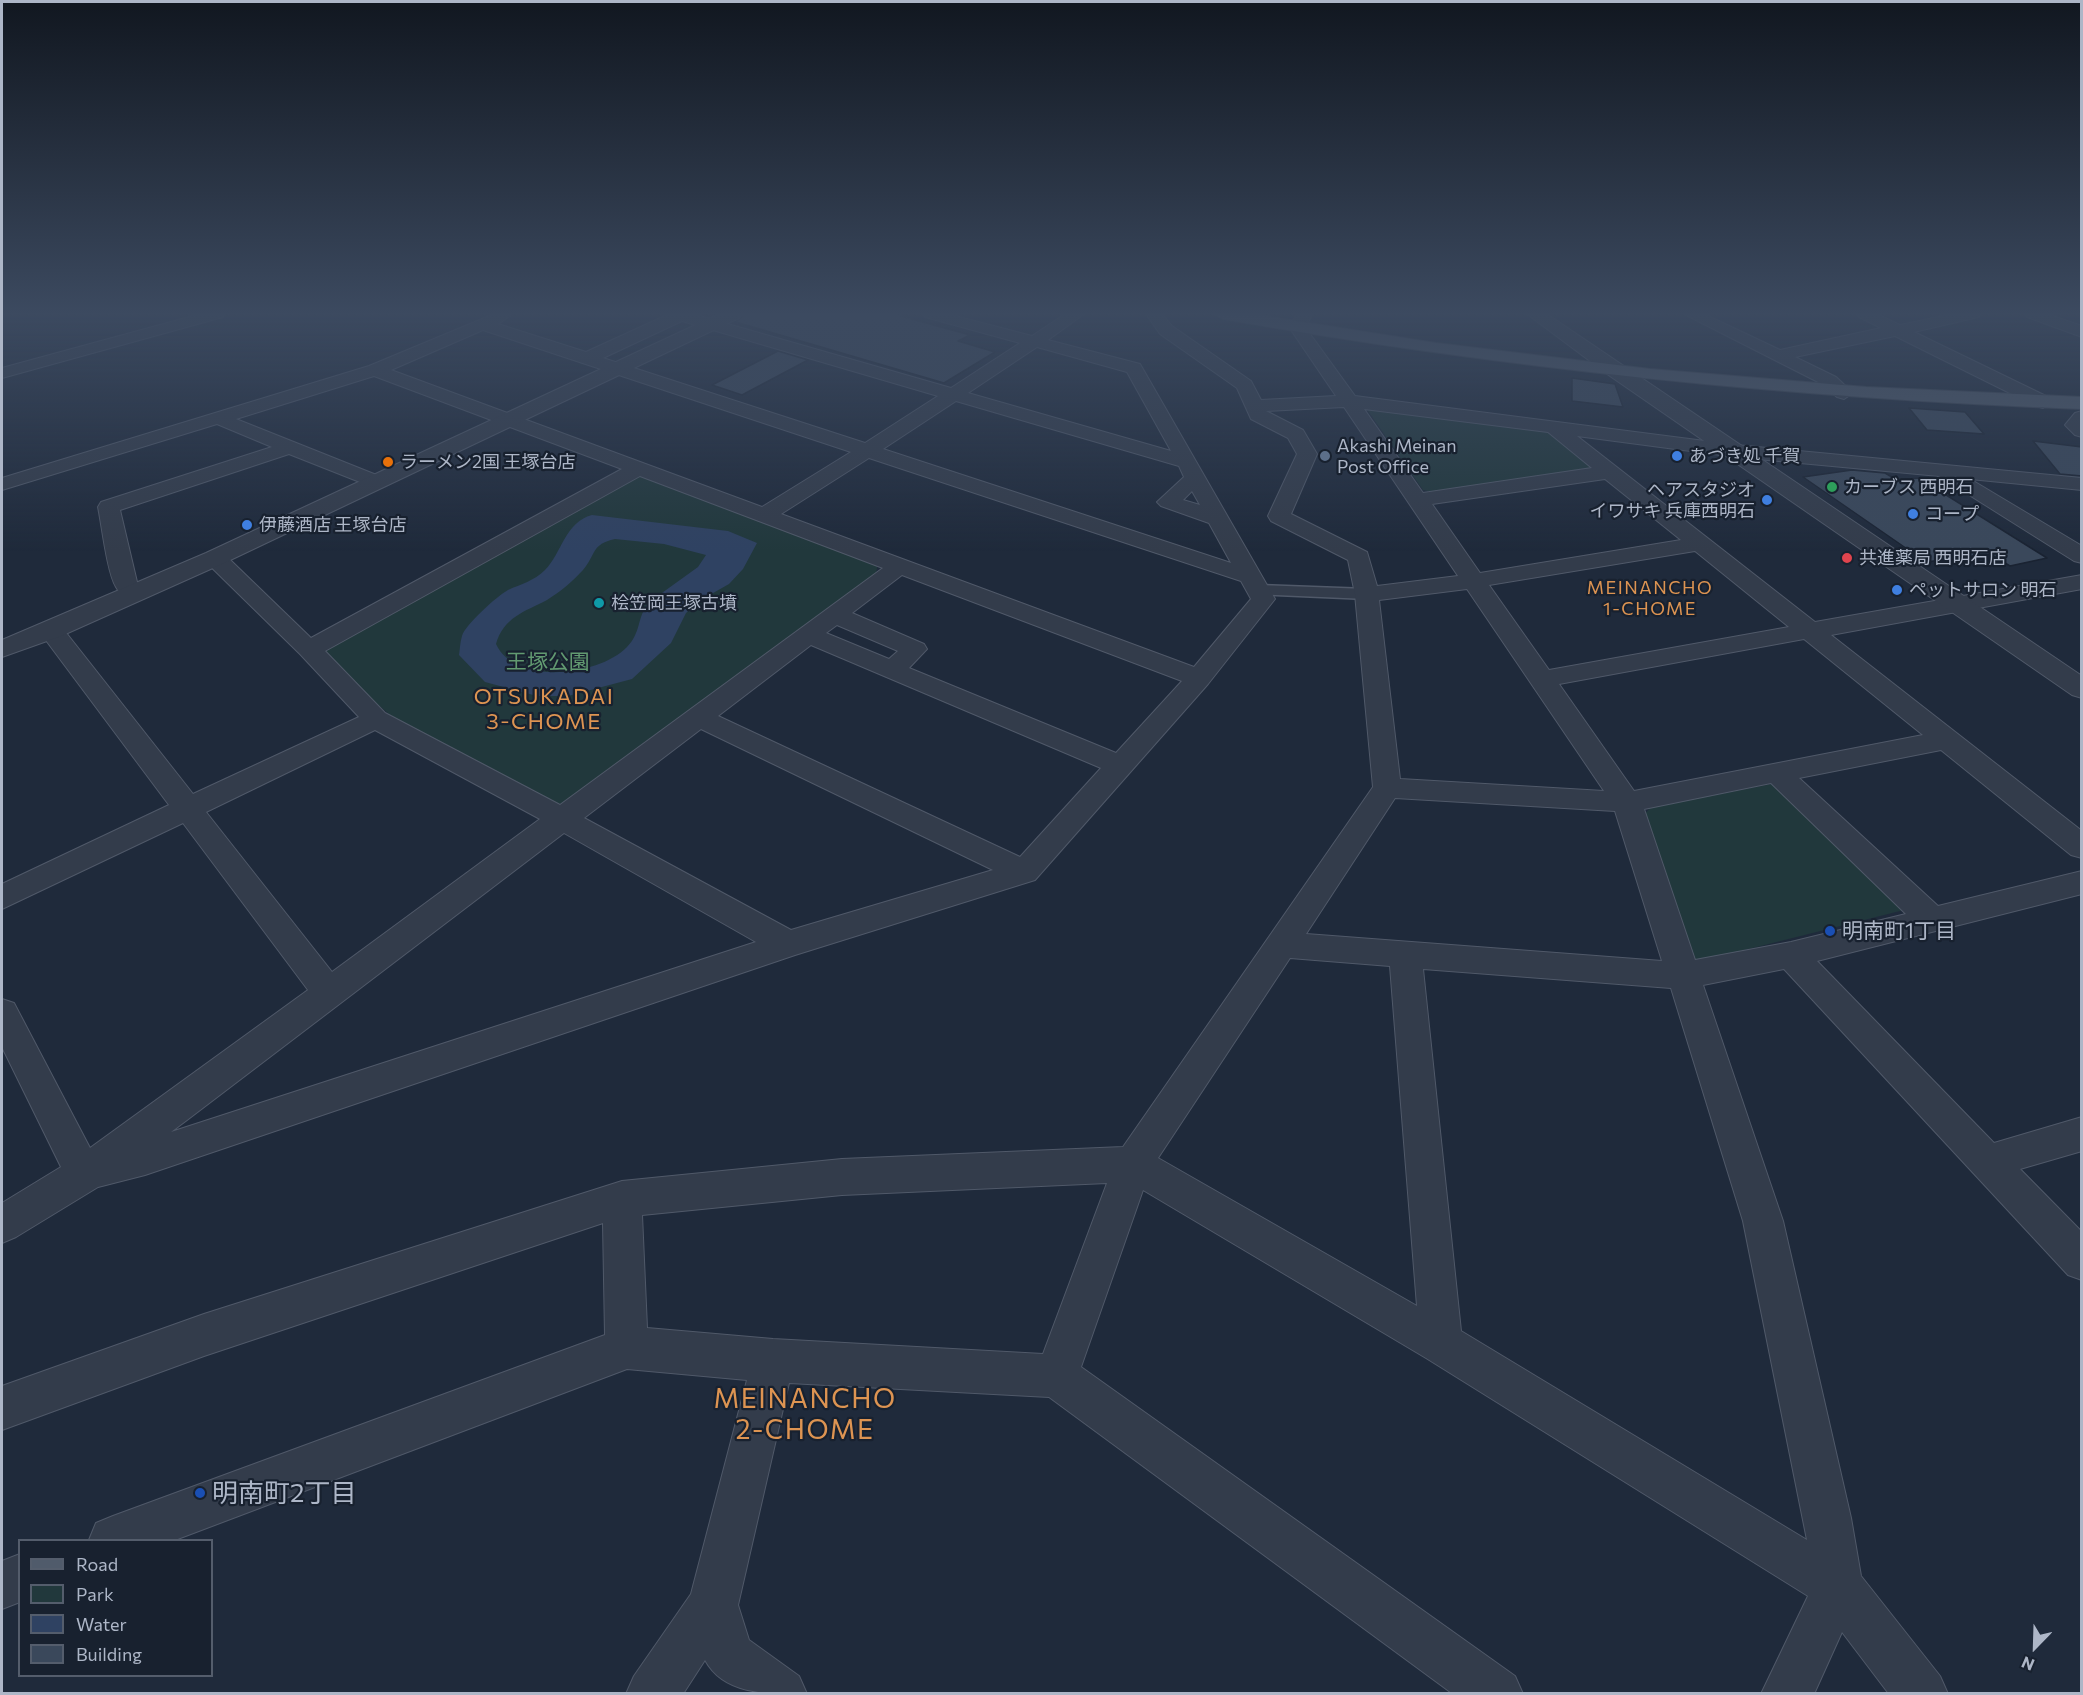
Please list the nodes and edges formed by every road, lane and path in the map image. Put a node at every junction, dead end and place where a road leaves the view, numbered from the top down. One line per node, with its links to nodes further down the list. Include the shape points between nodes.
1 (299, 393): 18 (street)
2 (436, 393): 19 (street)
3 (565, 393): 19 (street)
4 (695, 393): 23 (street)
5 (952, 393): 12 (street)
6 (1148, 393): 26 (street)
7 (1248, 393): 16 (street)
8 (1344, 393): 13 (street)
9 (1649, 393): 24 (street)
10 (1846, 393): 14 (main road)
11 (2025, 393): 14 (street)
12 (955, 394): 23 (street); 26 (street)
13 (1349, 401): 16 (street); 20 (street); 32 (street)
14 (2043, 402): 15 (main road)
15 (2082, 403)
16 (1254, 406): 43 (street, via 1258,416 1296,434 1307,454 1279,516 1359,556)
17 (2082, 417): 21 (street, via 2075,425)
18 (218, 418): 22 (street); 30 (street)
19 (508, 420): 25 (street); 29 (street)
20 (1553, 427): 24 (street); 28 (street)
21 (2082, 431)
22 (290, 447): 29 (street); 42 (street, via 109,507 126,585)
23 (868, 450): 33 (street); 41 (street)
24 (1736, 451): 27 (street); 44 (street)
25 (639, 468): 33 (street); 50 (street)
26 (1191, 470): 34 (street); 34 (street, via 1168,502)
27 (1942, 471): 31 (street); 36 (street)
28 (1610, 472): 32 (street); 35 (street)
29 (377, 482): 37 (street)
30 (2, 484)
31 (2082, 484)
32 (1418, 500): 39 (street)
33 (765, 514): 38 (street)
34 (1217, 518): 41 (street)
35 (1699, 544): 39 (street); 47 (street)
36 (2082, 556)
37 (215, 558): 42 (street); 50 (street)
38 (901, 565): 45 (street); 52 (street)
39 (1472, 581): 43 (street); 53 (street)
40 (2082, 582): 44 (street)
41 (1255, 584): 43 (street); 52 (street, via 1263,599)
42 (136, 593): 46 (street)
43 (1367, 594): 60 (street)
44 (1957, 603): 47 (street); 54 (street)
45 (833, 614): 48 (street); 51 (street, via 915,649)
46 (51, 630): 49 (street); 62 (street)
47 (1809, 632): 53 (street); 57 (street)
48 (806, 634): 51 (street); 55 (street)
49 (2, 649)
50 (309, 649): 56 (street)
51 (892, 670): 58 (street)
52 (1199, 678): 58 (street)
53 (1541, 679): 61 (street)
54 (2082, 689)
55 (696, 716): 63 (street); 65 (street)
56 (376, 719): 62 (street); 63 (street)
57 (1945, 740): 59 (street); 64 (street)
58 (1119, 765): 65 (street)
59 (1776, 773): 61 (street); 68 (street)
60 (1387, 788): 61 (street); 70 (street)
61 (1627, 802): 73 (street)
62 (187, 810): 67 (street); 74 (street)
63 (563, 819): 69 (street); 74 (street)
64 (2082, 847)
65 (1024, 872): 69 (street)
66 (2082, 882): 68 (street)
67 (2, 897)
68 (1931, 918): 72 (street)
69 (788, 945): 79 (street, via 156,1154)
70 (1281, 945): 71 (street); 78 (street)
71 (1405, 955): 73 (street); 83 (street)
72 (1791, 955): 73 (street); 77 (street)
73 (1682, 976): 91 (street, via 1763,1221 1827,1518)
74 (330, 993): 79 (street)
75 (7, 1035): 79 (street, via 78,1162)
76 (2082, 1134): 77 (street)
77 (1987, 1162): 82 (street)
78 (1133, 1164): 80 (street, via 842,1177); 83 (street); 86 (street)
79 (89, 1171): 81 (street)
80 (622, 1199): 84 (street); 87 (street, via 204,1335)
81 (2, 1224)
82 (2082, 1261)
83 (1441, 1343): 91 (street)
84 (627, 1348): 85 (street); 88 (street)
85 (773, 1361): 86 (street); 92 (street)
86 (1056, 1376): 95 (street)
87 (2, 1408)
88 (116, 1539)
89 (18, 1579): 90 (street)
90 (2, 1586)
91 (1838, 1587): 96 (street); 97 (street)
92 (713, 1605): 93 (street); 94 (street, via 729,1656)
93 (652, 1694)
94 (781, 1694)
95 (1497, 1694)
96 (1787, 1694)
97 (1922, 1694)

